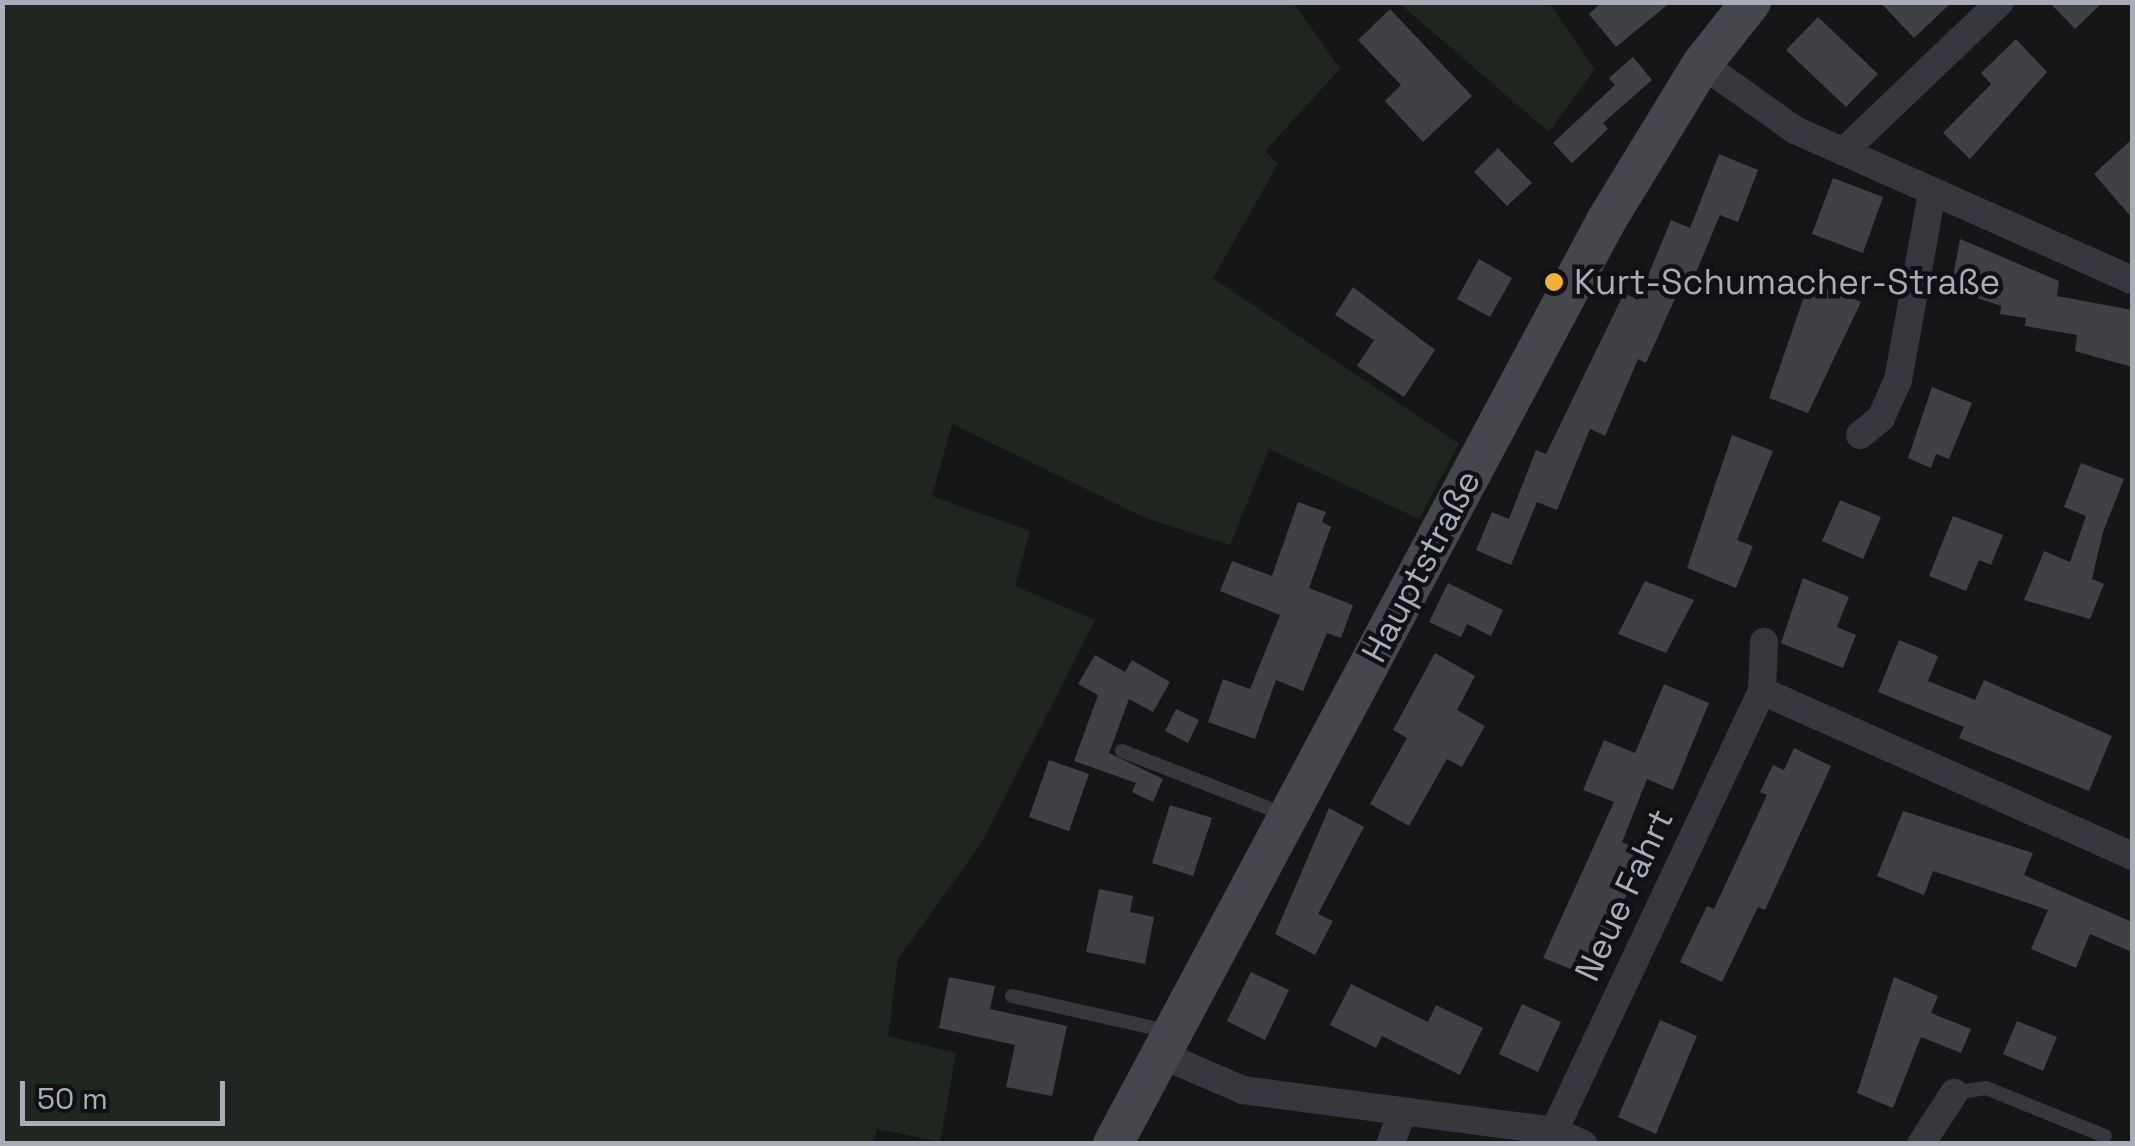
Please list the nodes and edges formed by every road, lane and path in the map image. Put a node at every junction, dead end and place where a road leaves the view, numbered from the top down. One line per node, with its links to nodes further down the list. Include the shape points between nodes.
1 (1750, 2): 3 (street, Hauptstraße)
2 (2000, 2): 4 (street)
3 (1702, 64): 4 (street, via 1795,130); 11 (street, Hauptstraße, via 1606,221)
4 (1844, 151): 5 (street)
5 (1932, 193): 6 (street); 7 (street, via 1898,380 1881,418)
6 (2132, 280)
7 (1860, 436)
8 (1764, 642): 9 (street, Neue Fahrt)
9 (1762, 690): 12 (street); 17 (street, Neue Fahrt)
10 (1122, 750): 11 (lane)
11 (1289, 816): 14 (street, Hauptstraße)
12 (2132, 856)
13 (1012, 996): 14 (lane)
14 (1162, 1042): 16 (street, via 1242,1090); 19 (street, Hauptstraße)
15 (1954, 1093): 18 (lane, via 1986,1088); 22 (street)
16 (1402, 1112): 17 (street); 20 (street)
17 (1554, 1131): 21 (street)
18 (2105, 1136)
19 (1113, 1144)
20 (1390, 1144)
21 (1584, 1144)
22 (1922, 1144)

